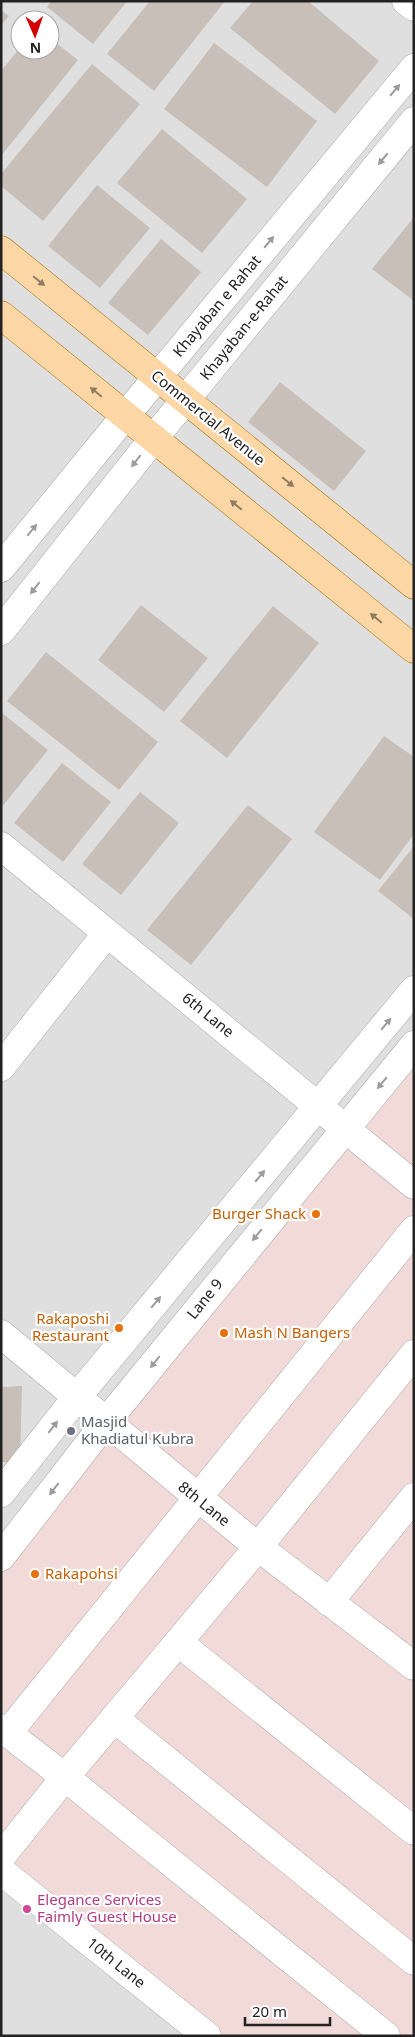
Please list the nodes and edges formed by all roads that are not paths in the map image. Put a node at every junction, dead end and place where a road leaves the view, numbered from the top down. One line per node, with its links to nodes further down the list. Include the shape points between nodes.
1 (406, 1): 2 (street)
2 (414, 7)
3 (414, 68): 7 (street, Khayaban e Rahat, one-way to 3)
4 (414, 121): 8 (street, Khayaban-e-Rahat, one-way to 8)
5 (1, 250): 7 (main road, Commercial Avenue, one-way to 7)
6 (1, 315): 9 (main road, one-way to 6)
7 (157, 377): 8 (main road, Commercial Avenue); 9 (street, Khayaban e Rahat)
8 (186, 399): 10 (street, Khayaban-e-Rahat); 12 (main road, Commercial Avenue, one-way to 12)
9 (125, 416): 10 (main road); 11 (street, Khayaban e Rahat, one-way to 9)
10 (154, 438): 13 (street, Khayaban-e-Rahat, one-way to 13); 14 (main road, one-way to 10)
11 (1, 568)
12 (414, 585)
13 (1, 631)
14 (414, 649)
15 (1, 846): 16 (street, 6th Lane)
16 (107, 933): 19 (street); 20 (street, 6th Lane)
17 (414, 990): 20 (street, one-way to 17)
18 (414, 1045): 21 (street, Lane 9, one-way to 21)
19 (1, 1067)
20 (318, 1106): 21 (street, 6th Lane); 26 (street, one-way to 20)
21 (345, 1127): 22 (street, 6th Lane); 27 (street, Lane 9, one-way to 27)
22 (414, 1185)
23 (414, 1230): 29 (street)
24 (1, 1334): 26 (street, 8th Lane)
25 (414, 1354): 31 (street)
26 (76, 1398): 27 (street, 8th Lane); 28 (street, one-way to 26)
27 (105, 1422): 29 (street, 8th Lane); 32 (street, Lane 9, one-way to 32)
28 (1, 1493)
29 (196, 1497): 31 (street, 8th Lane); 37 (street)
30 (414, 1497): 33 (street)
31 (258, 1547): 33 (street, 8th Lane); 34 (street)
32 (1, 1557)
33 (329, 1602): 35 (street, 8th Lane)
34 (178, 1642): 36 (street); 39 (street)
35 (410, 1655)
36 (114, 1718): 38 (street); 42 (street)
37 (4, 1731): 38 (street)
38 (65, 1777): 40 (street); 44 (street)
39 (414, 1831)
40 (1, 1857)
41 (1, 1871): 43 (street, 10th Lane)
42 (414, 1962)
43 (207, 2036)
44 (386, 2036)

